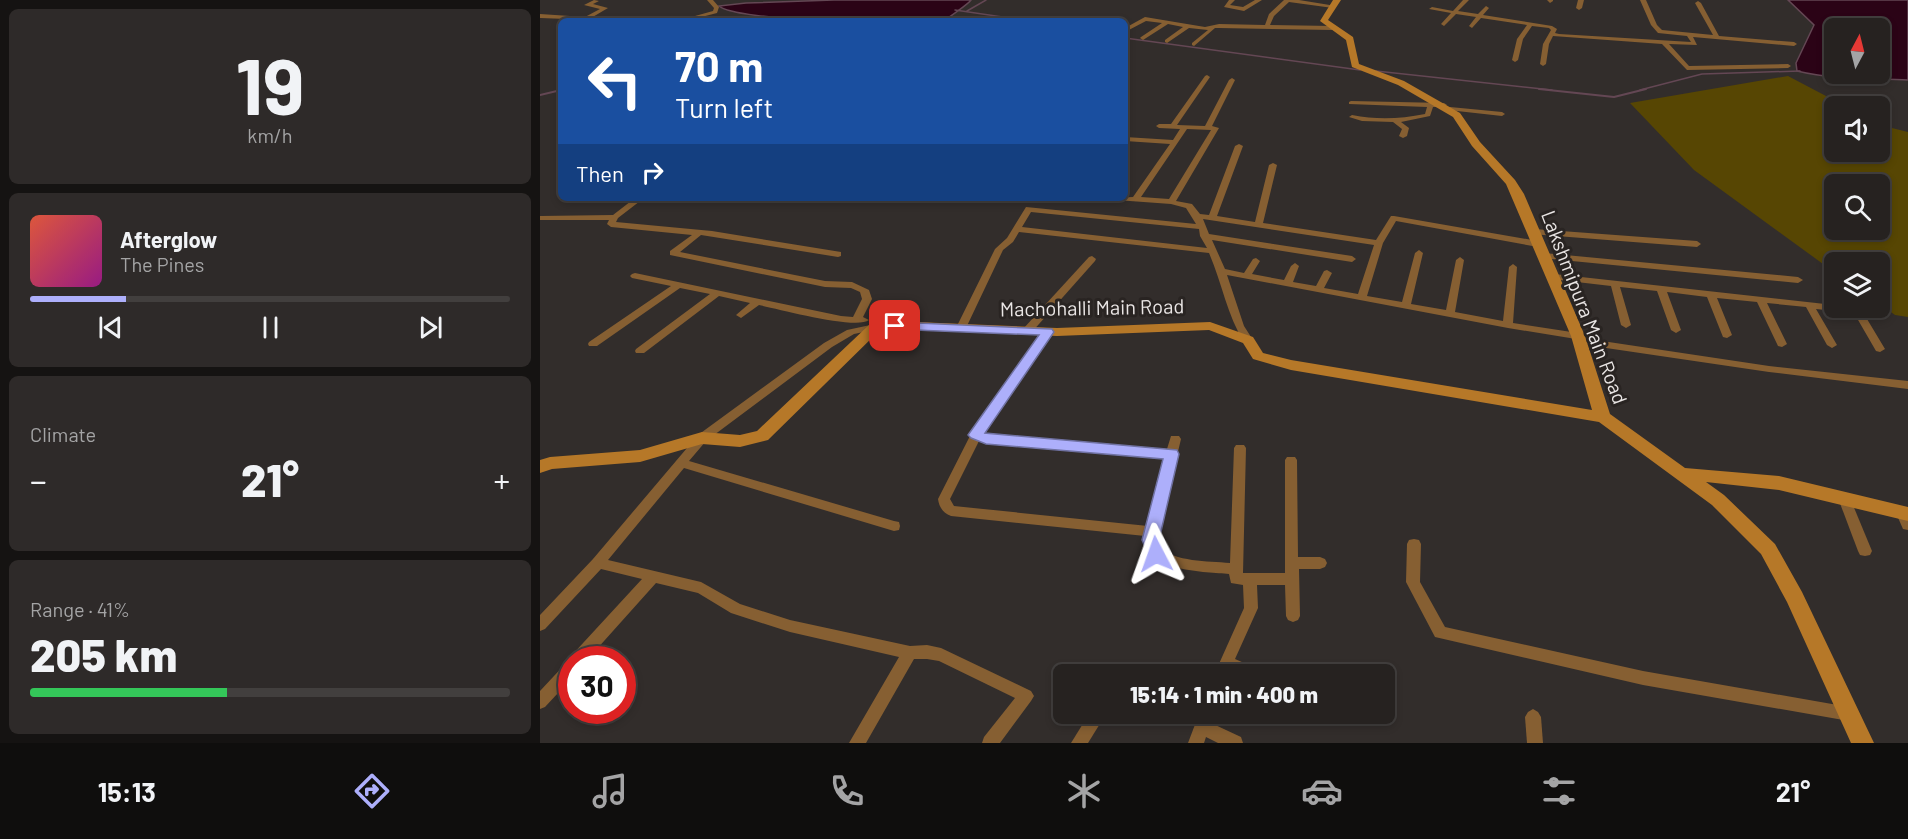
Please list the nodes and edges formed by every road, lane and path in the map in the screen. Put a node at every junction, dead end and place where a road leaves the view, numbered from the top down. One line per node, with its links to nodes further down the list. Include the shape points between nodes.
1 (710, 0): 20 (street, via 717,8 715,12)
2 (1232, 0): 3 (street, via 1226,6 1244,9)
3 (1259, 0)
4 (1288, 0): 9 (street); 29 (street, via 1274,12)
5 (1466, 0): 15 (street)
6 (1581, 0): 12 (street)
7 (1643, 0): 32 (street)
8 (596, 1): 19 (street, via 587,5 605,8)
9 (1335, 3): 30 (main road, via 1324,21)
10 (1698, 3): 35 (street)
11 (1486, 8): 17 (street)
12 (1579, 8)
13 (1432, 9): 15 (street)
14 (1511, 11): 21 (street)
15 (1455, 12): 17 (street); 23 (street)
16 (540, 16): 18 (street)
17 (1480, 16): 21 (street); 26 (street)
18 (571, 18)
19 (588, 18)
20 (692, 18)
21 (1504, 20): 24 (street); 27 (street)
22 (1166, 23): 25 (street); 28 (street, via 1145,19); 36 (street)
23 (1444, 24)
24 (1530, 24): 33 (street, via 1553,28); 41 (street, via 1520,39)
25 (1188, 26): 31 (street); 37 (street)
26 (1472, 26)
27 (1498, 27)
28 (1128, 28)
29 (1267, 28): 30 (street); 31 (street)
30 (1333, 28): 47 (main road, Lakshmipura Main Road, via 1350,39 1353,57 1362,70 1401,83)
31 (1213, 29): 39 (street)
32 (1657, 31): 34 (street); 38 (street)
33 (1552, 34): 38 (street); 42 (street)
34 (1689, 35): 35 (street); 38 (street, via 1695,44)
35 (1716, 36): 40 (street)
36 (1143, 38)
37 (1167, 41)
38 (1665, 43): 43 (street, via 1687,68)
39 (1194, 44)
40 (1794, 44)
41 (1515, 60)
42 (1543, 64)
43 (1788, 66)
44 (1207, 77): 52 (street)
45 (1232, 80): 54 (street)
46 (1351, 103): 47 (street)
47 (1441, 107): 48 (street); 50 (street, via 1428,115); 73 (main road, Lakshmipura Main Road, via 1461,118 1476,144 1511,182)
48 (1502, 114)
49 (1353, 117): 50 (street)
50 (1396, 122): 55 (street, via 1406,128)
51 (1160, 126): 52 (street)
52 (1173, 126): 53 (street)
53 (1185, 127): 54 (street); 57 (street)
54 (1207, 128): 63 (street, via 1216,128)
55 (1402, 136)
56 (1128, 140): 57 (street)
57 (1175, 141): 61 (street)
58 (1239, 146): 67 (street)
59 (1273, 165): 68 (street)
60 (1128, 199): 61 (street)
61 (1136, 200): 63 (street)
62 (636, 201): 64 (street)
63 (1171, 202): 65 (street, via 1190,206)
64 (615, 216): 66 (street); 71 (street, via 611,224)
65 (1197, 216): 67 (street); 70 (street)
66 (540, 218)
67 (1212, 218): 68 (street)
68 (1258, 225): 72 (street)
69 (1016, 229): 70 (street, via 1029,209); 75 (street); 110 (street, via 999,249)
70 (1202, 232): 75 (street); 79 (street)
71 (699, 233): 77 (street); 106 (street, via 673,253 825,284 852,285 864,290 867,299)
72 (1379, 243): 73 (street, via 1394,218); 97 (street)
73 (1538, 244): 74 (street); 88 (main road, Lakshmipura Main Road); 89 (street)
74 (1696, 244)
75 (1211, 251): 84 (street)
76 (1419, 253): 100 (street)
77 (838, 254)
78 (1092, 259): 112 (street)
79 (1353, 259)
80 (1461, 260): 103 (street)
81 (1256, 261): 87 (street)
82 (1295, 266): 90 (street)
83 (1513, 267): 108 (street)
84 (1221, 271): 87 (street); 116 (street, via 1239,326)
85 (1327, 273): 94 (street)
86 (635, 276): 92 (street)
87 (1246, 276): 90 (street)
88 (1554, 277): 91 (street); 115 (main road, Lakshmipura Main Road)
89 (1798, 280)
90 (1287, 284): 94 (street)
91 (1615, 284): 93 (street); 107 (street)
92 (679, 285): 95 (street); 117 (street)
93 (1661, 289): 96 (street); 111 (street)
94 (1318, 290): 97 (street)
95 (718, 293): 99 (street); 121 (street)
96 (1711, 295): 98 (street); 114 (street)
97 (1361, 298): 100 (street)
98 (1761, 300): 101 (street); 118 (street)
99 (757, 302): 104 (street); 106 (street)
100 (1406, 305): 103 (street)
101 (1809, 305): 102 (street); 119 (street)
102 (1824, 307)
103 (1450, 314): 108 (street)
104 (741, 315)
105 (1862, 318): 120 (street)
106 (857, 319): 109 (street)
107 (1626, 324)
108 (1508, 325): 115 (street)
109 (875, 327): 110 (main road, Machohalli Main Road); 125 (street, via 851,332 828,345); 125 (main road, via 762,436 740,441)
110 (961, 328): 112 (main road, Machohalli Main Road)
111 (1676, 330)
112 (1027, 331): 113 (main road, Machohalli Main Road)
113 (1048, 332): 116 (main road, Machohalli Main Road, via 1210,326); 124 (street)
114 (1727, 335)
115 (1579, 338): 122 (street, via 1769,369); 123 (main road, Lakshmipura Main Road)
116 (1248, 340): 123 (main road, Machohalli Main Road, via 1258,356 1291,365)
117 (593, 344)
118 (1782, 344)
119 (1832, 345)
120 (1881, 349)
121 (640, 351)
122 (1908, 385)
123 (1603, 417): 132 (main road, Lakshmipura Main Road)
124 (976, 435): 128 (street, via 986,439); 136 (street, via 944,499 951,511)
125 (702, 438): 130 (street); 131 (main road, via 640,456)
126 (1175, 439): 128 (street)
127 (1240, 448): 142 (street)
128 (1172, 454): 136 (street)
129 (1291, 460): 140 (street)
130 (681, 462): 135 (street); 139 (street)
131 (540, 467)
132 (1685, 474): 133 (main road, via 1779,483); 153 (main road, Lakshmipura Main Road, via 1768,549)
133 (1844, 498): 134 (main road); 138 (street)
134 (1906, 517)
135 (894, 526)
136 (1153, 532): 142 (street, via 1152,548 1164,558)
137 (1414, 544): 153 (street, via 1413,582 1440,632 1643,678)
138 (1865, 551)
139 (598, 563): 143 (street); 147 (street)
140 (1292, 563): 141 (street); 145 (street)
141 (1320, 563)
142 (1236, 569): 144 (street, via 1236,579)
143 (653, 577): 148 (street); 149 (street, via 701,588 736,609 790,626)
144 (1250, 579): 145 (street); 150 (street, via 1251,608)
145 (1293, 579): 146 (street)
146 (1293, 616)
147 (540, 625)
148 (590, 646)
149 (910, 653): 158 (street); 159 (street, via 941,655 1026,696)
150 (1226, 664)
151 (558, 682): 152 (street)
152 (540, 702)
153 (1849, 714): 164 (main road, Lakshmipura Main Road)
154 (1533, 717): 163 (street)
155 (1091, 724): 160 (street)
156 (1203, 724): 161 (street)
157 (1208, 724): 162 (street)
158 (857, 743)
159 (990, 743)
160 (1079, 743)
161 (1196, 743)
162 (1234, 743)
163 (1535, 743)
164 (1863, 743)

